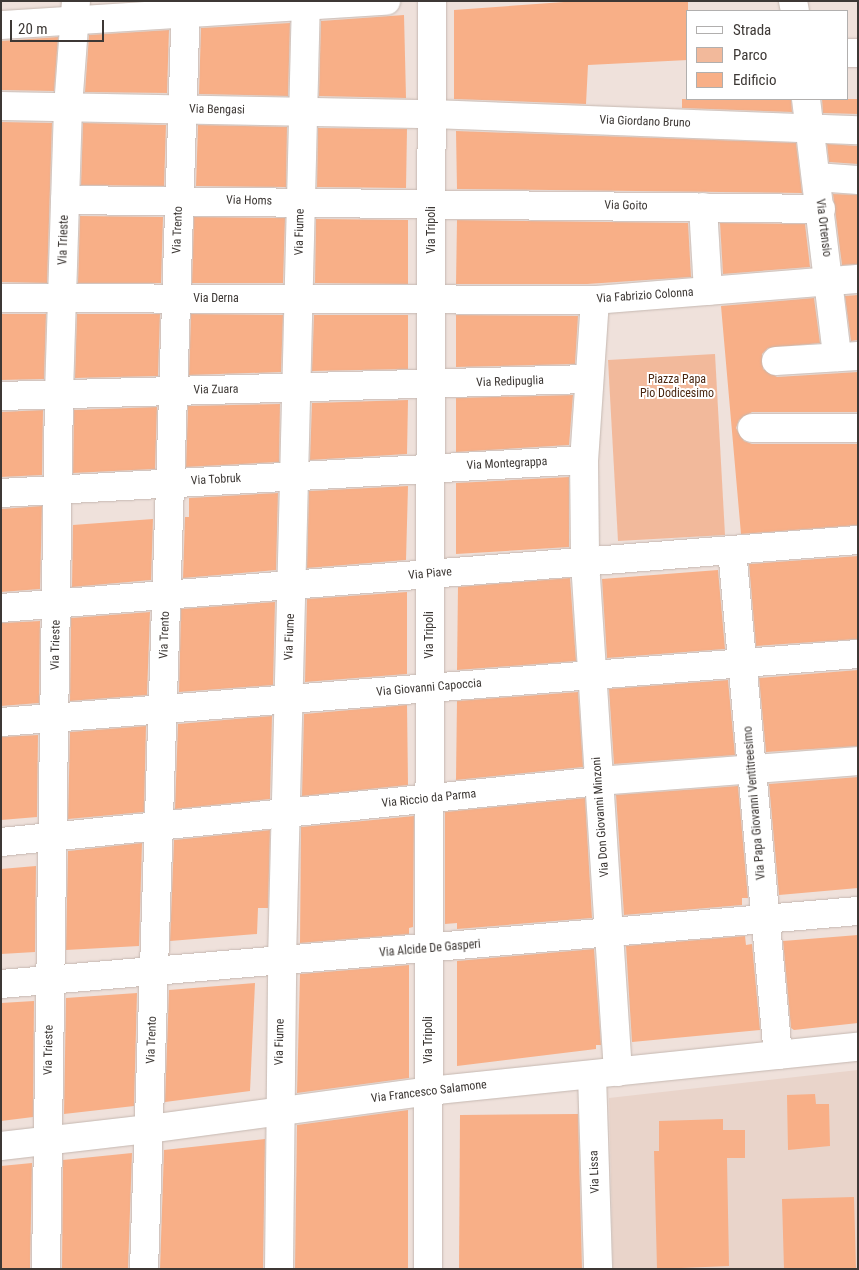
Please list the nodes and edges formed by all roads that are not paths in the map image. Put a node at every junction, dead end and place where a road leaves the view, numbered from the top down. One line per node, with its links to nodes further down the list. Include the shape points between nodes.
1 (386, 1): 3 (street)
2 (432, 1): 12 (street, Via Tripoli)
3 (306, 4): 4 (street); 11 (street, Via Fiume)
4 (185, 8): 5 (street); 10 (street, Via Trento)
5 (75, 11): 6 (street); 9 (street, Via Trieste)
6 (1, 25)
7 (806, 100): 13 (street, Via Ortensio)
8 (1, 106): 9 (street, Via Bengasi)
9 (68, 107): 10 (street, Via Bengasi); 17 (street, Via Trieste)
10 (182, 109): 11 (street, Via Bengasi); 18 (street, Via Trento)
11 (304, 112): 12 (street, Via Bengasi); 19 (street, Via Fiume)
12 (432, 114): 13 (street, Via Giordano Bruno); 20 (street, Via Tripoli)
13 (810, 128): 14 (street, Via Giordano Bruno); 15 (street, Via Ortensio)
14 (858, 130)
15 (816, 177): 16 (street); 22 (street, Via Ortensio)
16 (858, 180)
17 (65, 200): 18 (street, Via Homs); 29 (street, Via Trieste)
18 (179, 201): 19 (street, Via Homs); 28 (street, Via Trento)
19 (301, 202): 20 (street, Via Homs); 27 (street, Via Fiume)
20 (432, 204): 21 (street, Via Goito); 30 (street, Via Tripoli)
21 (703, 207): 22 (street, Via Goito); 25 (street)
22 (821, 208): 24 (street, Via Ortensio)
23 (858, 279): 24 (street, Via Fabrizio Colonna)
24 (830, 281): 25 (street, Via Fabrizio Colonna); 32 (street, Via Ortensio)
25 (708, 291): 31 (street, Via Fabrizio Colonna)
26 (1, 298): 29 (street, Via Derna)
27 (299, 298): 28 (street, Via Derna); 30 (street, Via Derna); 36 (street, Via Fiume)
28 (176, 299): 29 (street, Via Derna); 37 (street, Via Trento)
29 (62, 300): 38 (street, Via Trieste)
30 (432, 300): 31 (street, Via Fabrizio Colonna); 35 (street, Via Tripoli)
31 (595, 300): 34 (street)
32 (847, 357): 33 (street)
33 (776, 361)
34 (589, 379): 35 (street, Via Redipuglia); 42 (street)
35 (431, 385): 36 (street, Via Zuara); 43 (street, Via Tripoli)
36 (296, 388): 37 (street, Via Zuara); 44 (street, Via Fiume)
37 (173, 391): 38 (street, Via Zuara); 45 (street, Via Trento)
38 (59, 393): 39 (street, Via Zuara); 46 (street, Via Trieste)
39 (1, 396)
40 (752, 428): 41 (street)
41 (858, 428)
42 (584, 460): 43 (street, Via Montegrappa); 50 (street)
43 (431, 468): 44 (street, Via Tobruk); 51 (street, Via Tripoli)
44 (294, 476): 45 (street, Via Tobruk); 52 (street, Via Fiume)
45 (170, 482): 46 (street, Via Tobruk); 53 (street, Via Trento)
46 (58, 489): 47 (street, Via Tobruk); 54 (street, Via Trieste)
47 (1, 493)
48 (858, 540): 49 (street, Via Piave)
49 (732, 550): 50 (street, Via Piave); 57 (street, Via Papa Giovanni Ventitreesimo)
50 (585, 562): 51 (street, Via Piave); 58 (street, Via Don Giovanni Minzoni)
51 (430, 574): 52 (street, Via Piave); 59 (street, Via Tripoli)
52 (292, 585): 53 (street, Via Piave); 60 (street, Via Fiume)
53 (166, 595): 54 (street, Via Piave); 61 (street, Via Trento)
54 (57, 604): 55 (street, Via Piave); 62 (street, Via Trieste)
55 (1, 608)
56 (858, 654): 57 (street, Via Giovanni Capoccia)
57 (742, 664): 58 (street, Via Giovanni Capoccia); 65 (street, Via Papa Giovanni Ventitreesimo)
58 (592, 675): 59 (street, Via Giovanni Capoccia); 66 (street, Via Don Giovanni Minzoni)
59 (430, 688): 60 (street, Via Giovanni Capoccia); 67 (street, Via Tripoli)
60 (288, 699): 61 (street, Via Giovanni Capoccia); 68 (street, Via Fiume)
61 (162, 708): 62 (street, Via Giovanni Capoccia); 69 (street, Via Trento)
62 (55, 717): 63 (street, Via Giovanni Capoccia); 70 (street, Via Trieste)
63 (1, 722)
64 (858, 760): 65 (street, Via Riccio da Parma)
65 (752, 770): 66 (street, Via Riccio da Parma); 73 (street, Via Papa Giovanni Ventitreesimo)
66 (599, 782): 67 (street, Via Riccio da Parma); 74 (street, Via Don Giovanni Minzoni)
67 (430, 798): 68 (street, Via Riccio da Parma); 75 (street, Via Tripoli)
68 (286, 816): 69 (street, Via Riccio da Parma); 76 (street, Via Fiume)
69 (158, 826): 70 (street, Via Riccio da Parma); 77 (street, Via Trento)
70 (53, 837): 71 (street, Via Riccio da Parma); 78 (street, Via Trieste)
71 (1, 842)
72 (858, 911): 73 (street, Via Alcide De Gasperi)
73 (766, 919): 74 (street, Via Alcide De Gasperi); 81 (street, Via Papa Giovanni Ventitreesimo)
74 (609, 933): 75 (street, Via Alcide De Gasperi); 82 (street, Via Don Giovanni Minzoni)
75 (429, 949): 76 (street, Via Alcide De Gasperi); 83 (street, Via Tripoli)
76 (282, 960): 77 (street, Via Alcide De Gasperi); 84 (street, Via Fiume)
77 (154, 970): 78 (street, Via Alcide De Gasperi); 85 (street, Via Trento)
78 (50, 980): 79 (street, Via Alcide De Gasperi); 86 (street, Via Trieste)
79 (1, 984)
80 (858, 1047): 81 (street, Via Francesco Salamone)
81 (778, 1055): 82 (street, Via Francesco Salamone)
82 (605, 1074): 83 (street, Via Francesco Salamone); 92 (street, Via Lissa)
83 (428, 1091): 84 (street, Via Francesco Salamone); 91 (street, Via Tripoli)
84 (279, 1112): 85 (street, Via Francesco Salamone); 90 (street, Via Fiume)
85 (149, 1129): 86 (street, Via Francesco Salamone); 89 (street, Via Trento)
86 (48, 1140): 87 (street, Via Francesco Salamone); 88 (street, Via Trieste)
87 (1, 1146)
88 (46, 1269)
89 (144, 1269)
90 (279, 1269)
91 (428, 1269)
92 (598, 1269)

